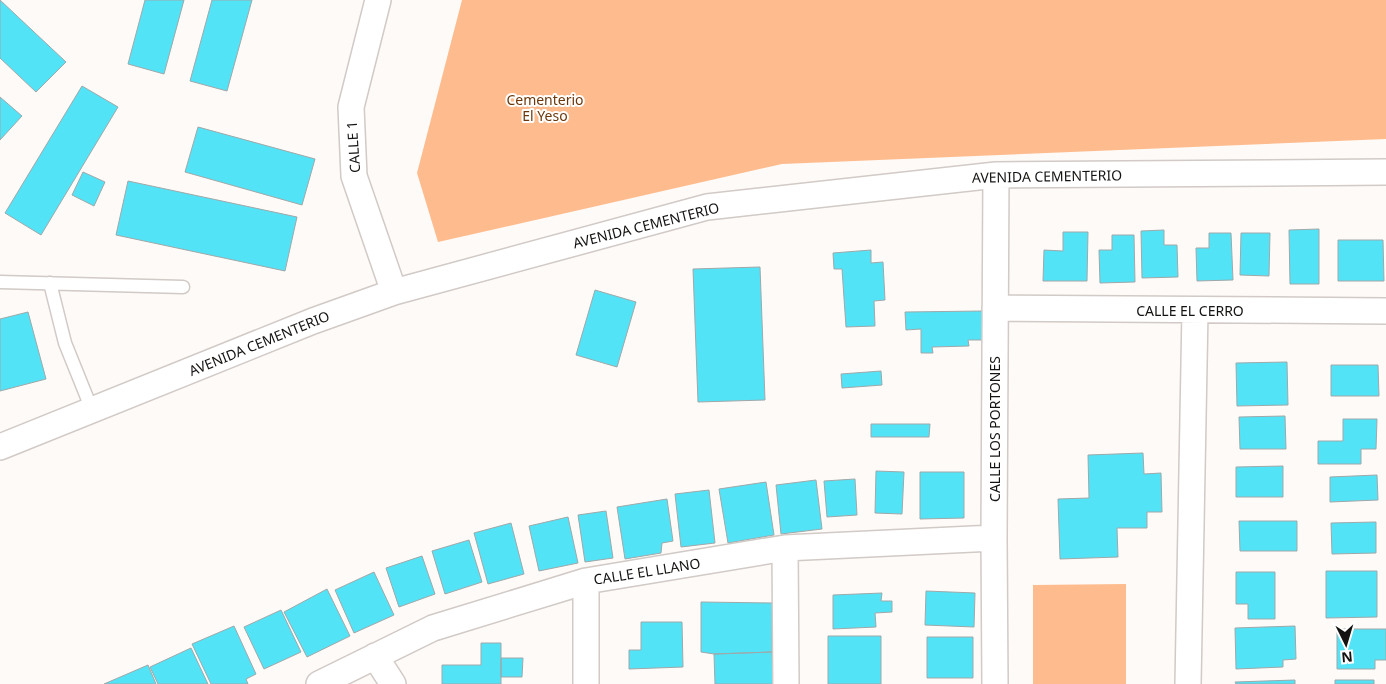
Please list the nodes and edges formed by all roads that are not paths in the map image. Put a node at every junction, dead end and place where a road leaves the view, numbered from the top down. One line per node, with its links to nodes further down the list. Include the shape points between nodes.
1 (378, 0): 7 (street, CALLE 1, via 351,107 354,176)
2 (1386, 172): 3 (street, AVENIDA CEMENTERIO)
3 (996, 174): 7 (street, AVENIDA CEMENTERIO, via 707,207); 8 (street, CALLE LOS PORTONES)
4 (0, 282): 5 (lane)
5 (50, 283): 6 (lane); 11 (lane, via 65,343)
6 (183, 287)
7 (394, 292): 11 (street, AVENIDA CEMENTERIO)
8 (995, 308): 9 (street, CALLE EL CERRO); 13 (street, CALLE LOS PORTONES)
9 (1195, 311): 10 (street, CALLE EL CERRO); 22 (street)
10 (1386, 311)
11 (92, 410): 12 (street, AVENIDA CEMENTERIO)
12 (0, 448)
13 (994, 538): 14 (street, CALLE EL LLANO); 21 (street, CALLE LOS PORTONES)
14 (785, 548): 15 (street, CALLE EL LLANO); 20 (street)
15 (586, 581): 16 (street, CALLE EL LLANO, via 433,628); 19 (street)
16 (375, 656): 17 (street, CALLE EL LLANO); 18 (street)
17 (319, 684)
18 (393, 684)
19 (586, 684)
20 (786, 684)
21 (995, 684)
22 (1188, 684)

